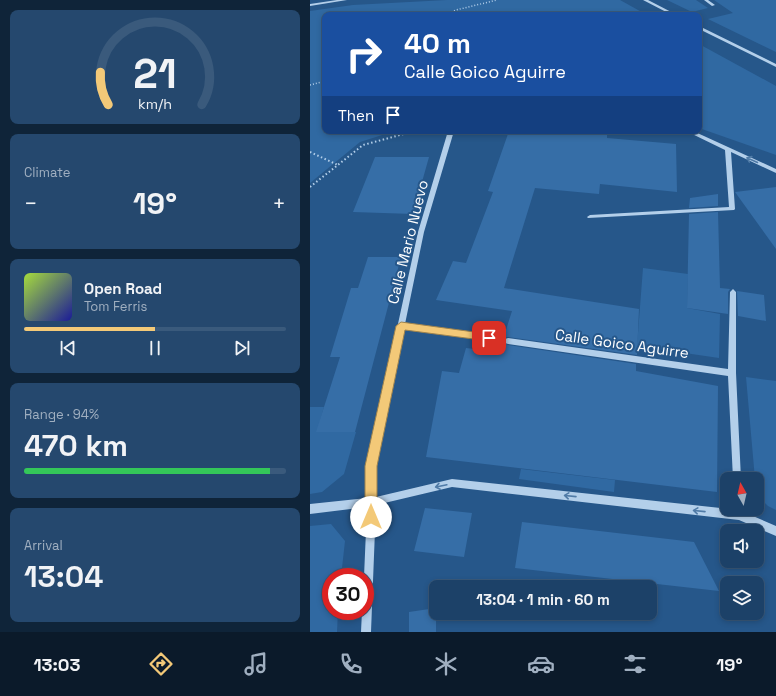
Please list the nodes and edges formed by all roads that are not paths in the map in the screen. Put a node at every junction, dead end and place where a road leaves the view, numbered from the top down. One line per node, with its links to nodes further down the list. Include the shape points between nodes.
1 (344, 0): 4 (street)
2 (645, 0): 6 (street)
3 (706, 0): 5 (street)
4 (310, 5)
5 (713, 5)
6 (669, 12)
7 (702, 29): 8 (street)
8 (776, 66)
9 (450, 134): 15 (street, Calle Mario Nuevo, via 421,232)
10 (696, 134): 11 (street)
11 (728, 149): 12 (street, one-way to 11); 13 (street, via 732,209)
12 (776, 171)
13 (590, 217)
14 (733, 292): 18 (street)
15 (401, 326): 16 (street); 20 (street, Calle Mario Nuevo, via 371,466)
16 (489, 338)
17 (508, 341): 18 (street, Calle Goico Aguirre)
18 (732, 374): 19 (street)
19 (737, 472)
20 (372, 502): 21 (street); 22 (street, one-way to 20, via 452,483); 25 (street, Calle Mario Nuevo)
21 (310, 509)
22 (720, 510)
23 (747, 516): 24 (street)
24 (776, 531)
25 (366, 632)

